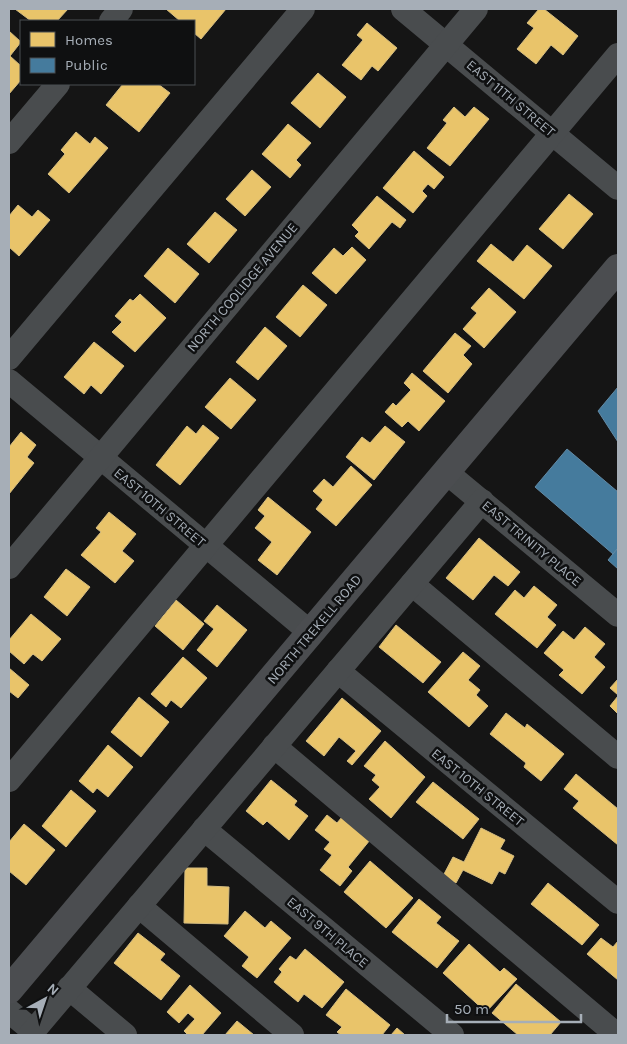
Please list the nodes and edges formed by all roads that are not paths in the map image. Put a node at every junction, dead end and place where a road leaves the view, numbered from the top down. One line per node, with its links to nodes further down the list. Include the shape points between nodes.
1 (121, 9): 5 (street)
2 (303, 9): 13 (street)
3 (403, 9): 6 (street, EAST 11TH STREET)
4 (476, 9): 6 (street, NORTH COOLIDGE AVENUE)
5 (112, 20)
6 (446, 44): 9 (street, EAST 11TH STREET); 15 (street, NORTH COOLIDGE AVENUE)
7 (618, 55): 9 (street)
8 (57, 85): 10 (street)
9 (553, 133): 11 (street, EAST 11TH STREET); 18 (street)
10 (9, 142)
11 (618, 188)
12 (618, 268): 16 (main road, NORTH TREKELL ROAD)
13 (9, 358)
14 (9, 380): 15 (street, EAST 10TH STREET)
15 (100, 457): 18 (street, EAST 10TH STREET); 19 (street, NORTH COOLIDGE AVENUE)
16 (446, 472): 17 (street, EAST TRINITY PLACE); 22 (main road, NORTH TREKELL ROAD)
17 (482, 501): 20 (street); 21 (street, EAST TRINITY PLACE)
18 (206, 546): 22 (street, EAST 10TH STREET); 26 (street)
19 (9, 567)
20 (412, 584): 23 (street); 25 (street)
21 (618, 615)
22 (310, 633): 31 (main road, NORTH TREKELL ROAD)
23 (338, 671): 24 (street); 28 (street, EAST 10TH STREET)
24 (274, 746): 27 (street); 37 (street)
25 (618, 757)
26 (9, 780)
27 (204, 829): 29 (street); 36 (street, EAST 9TH PLACE)
28 (618, 902)
29 (139, 906): 30 (street); 35 (street)
30 (69, 988): 33 (street); 34 (street)
31 (9, 990)
32 (9, 1012): 33 (street)
33 (31, 1033)
34 (125, 1035)
35 (292, 1035)
36 (452, 1035)
37 (617, 1035)

